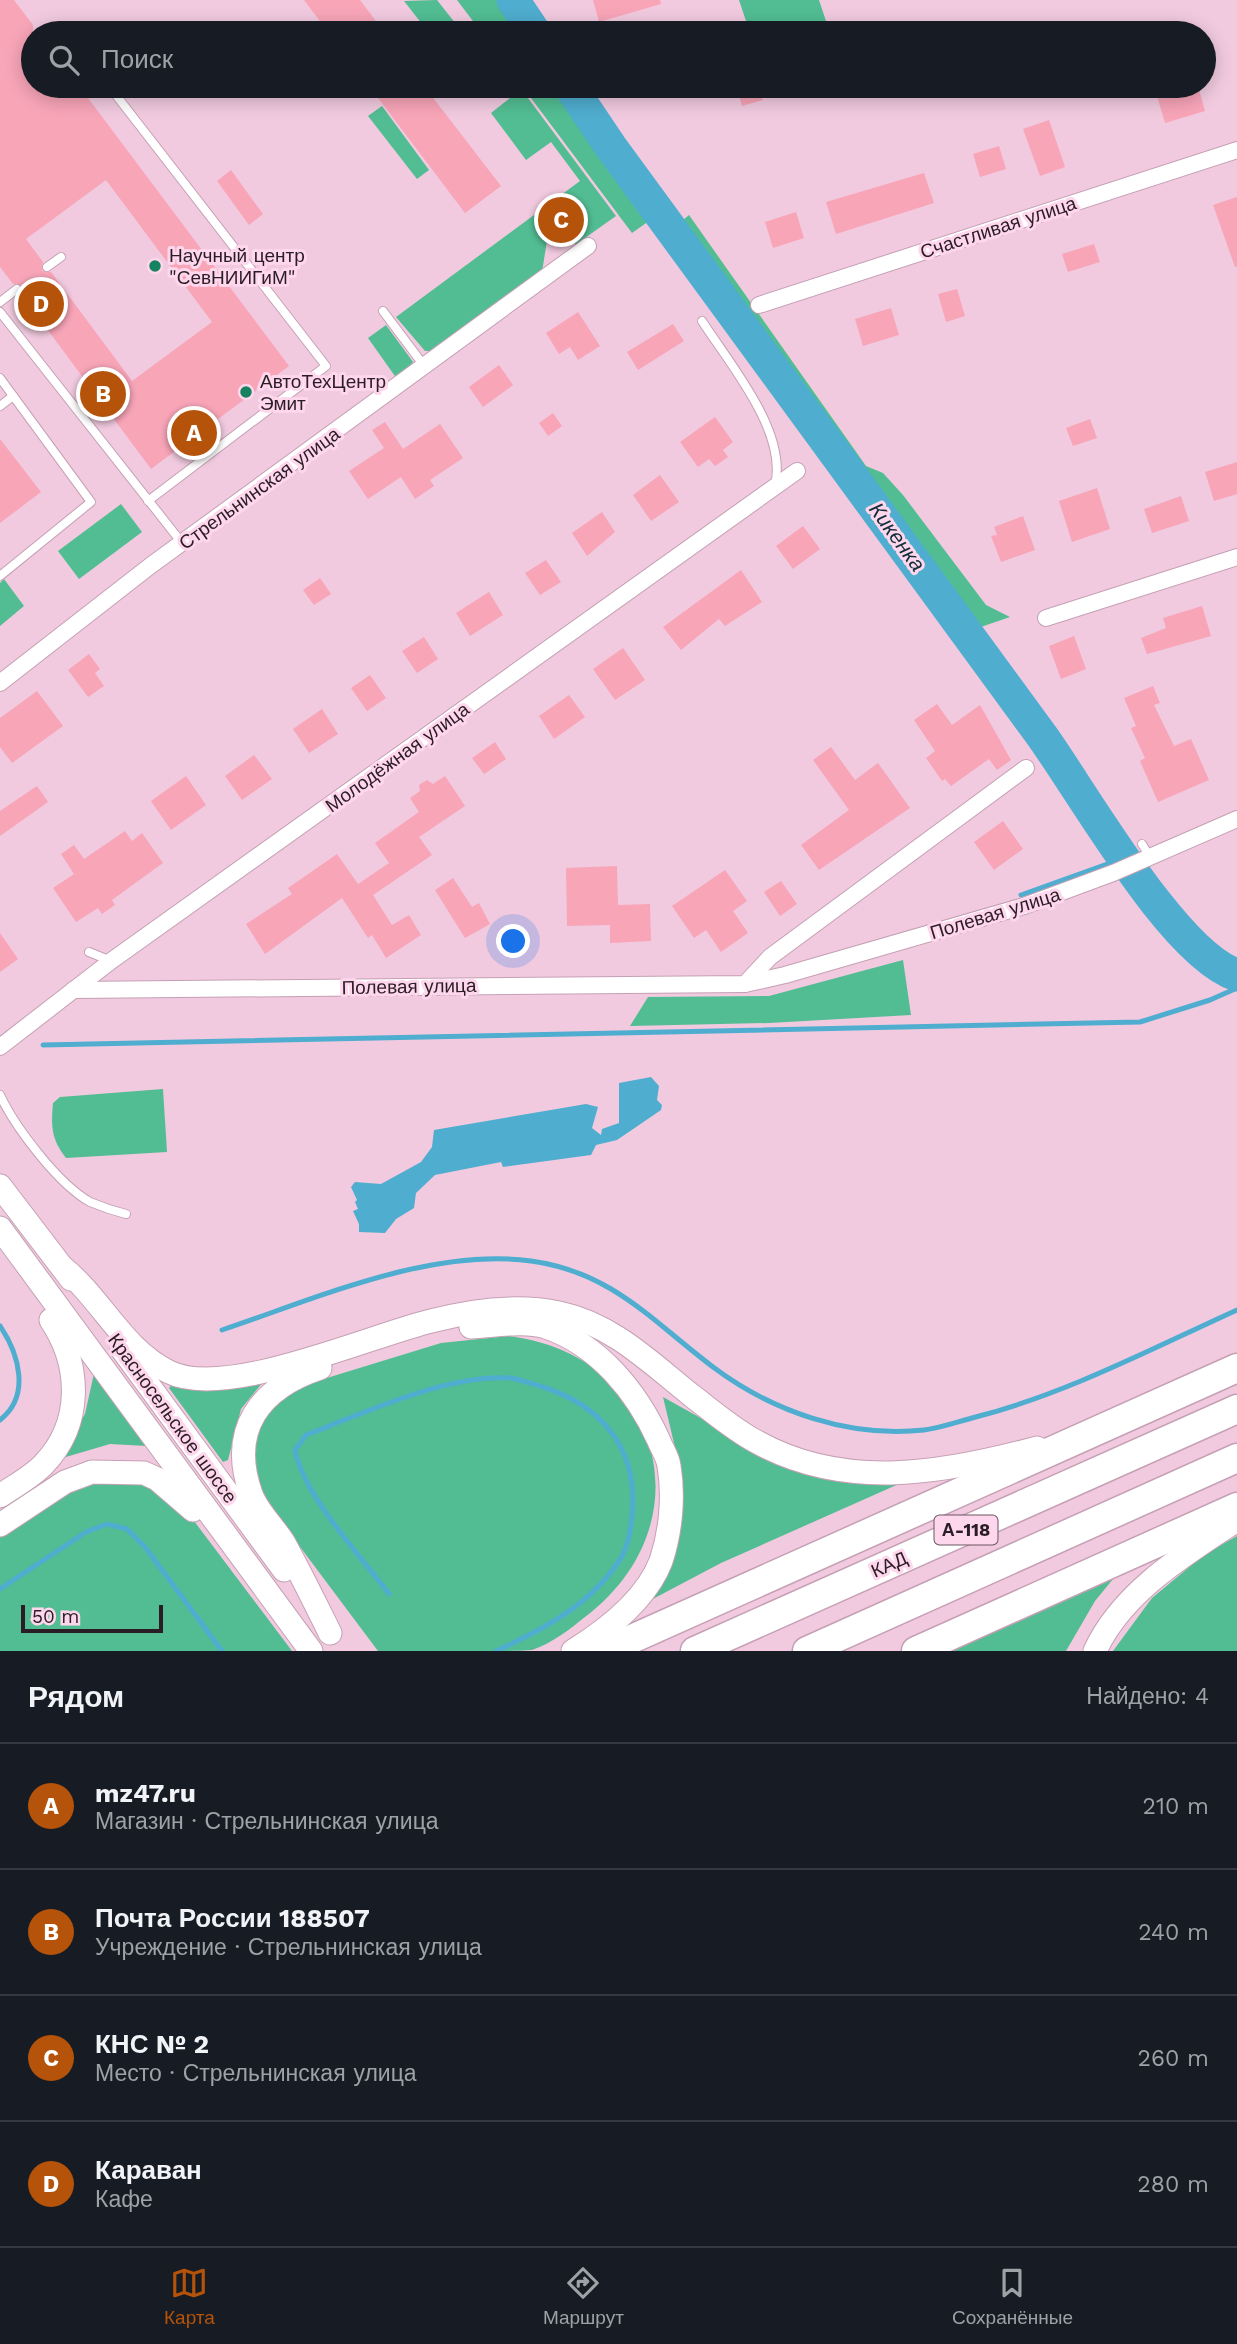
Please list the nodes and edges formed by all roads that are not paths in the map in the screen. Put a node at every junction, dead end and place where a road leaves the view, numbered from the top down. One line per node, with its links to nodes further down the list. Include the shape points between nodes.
1 (117, 98): 18 (lane, via 326,366)
2 (1237, 150): 8 (street, Счастливая улица)
3 (588, 246): 12 (street, Стрельнинская улица)
4 (61, 257): 5 (lane)
5 (47, 267)
6 (17, 289): 7 (lane)
7 (0, 302)
8 (759, 304)
9 (383, 311): 12 (lane)
10 (0, 312): 18 (lane)
11 (702, 321): 17 (lane, via 765,423 775,450)
12 (425, 367): 19 (street, Стрельнинская улица)
13 (0, 378): 14 (lane)
14 (13, 396): 15 (lane); 21 (lane, via 91,502)
15 (0, 406)
16 (797, 471): 17 (street, Молодёжная улица)
17 (775, 488): 27 (street, Молодёжная улица)
18 (148, 501): 19 (lane)
19 (182, 543): 23 (street, Стрельнинская улица)
20 (1237, 557): 22 (street)
21 (0, 576)
22 (1046, 618)
23 (0, 683)
24 (1026, 768): 28 (street, via 770,957)
25 (1237, 819): 28 (street, Полевая улица, via 1144,854 1113,873 1012,910)
26 (89, 952): 27 (lane)
27 (111, 961): 29 (street, Молодёжная улица)
28 (745, 984): 29 (street, Полевая улица)
29 (73, 990): 30 (street, Молодёжная улица)
30 (0, 1047)
31 (0, 1095): 33 (lane, via 32,1143 79,1193)
32 (0, 1186): 36 (main road, Красносельское шоссе)
33 (126, 1214)
34 (0, 1228): 45 (main road, Красносельское шоссе)
35 (0, 1245): 41 (main road, via 60,1335 75,1392 71,1419 44,1465)
36 (62, 1267): 39 (main road, via 153,1363 172,1374 196,1379 263,1371 430,1321 520,1307 596,1324 757,1442 799,1461 856,1473 911,1474); 46 (main road, Красносельское шоссе)
37 (1237, 1368): 39 (highway)
38 (1237, 1409): 50 (highway, КАД / А-118)
39 (1090, 1434): 49 (highway)
40 (1237, 1458): 51 (highway, А-118)
41 (0, 1496)
42 (1237, 1507): 52 (highway)
43 (1237, 1520): 53 (main road, via 1183,1554 1129,1603)
44 (0, 1525): 45 (main road, via 65,1482 92,1472 144,1473 192,1509)
45 (291, 1625): 47 (main road, Красносельское шоссе)
46 (337, 1642): 48 (main road, via 283,1541 251,1496 245,1467 250,1419 265,1397 298,1376 380,1349 462,1328 544,1326 610,1367 649,1418 669,1464 671,1516 660,1562 611,1628)
47 (311, 1651)
48 (573, 1651)
49 (605, 1651)
50 (695, 1651)
51 (807, 1651)
52 (916, 1651)
53 (1096, 1651)

